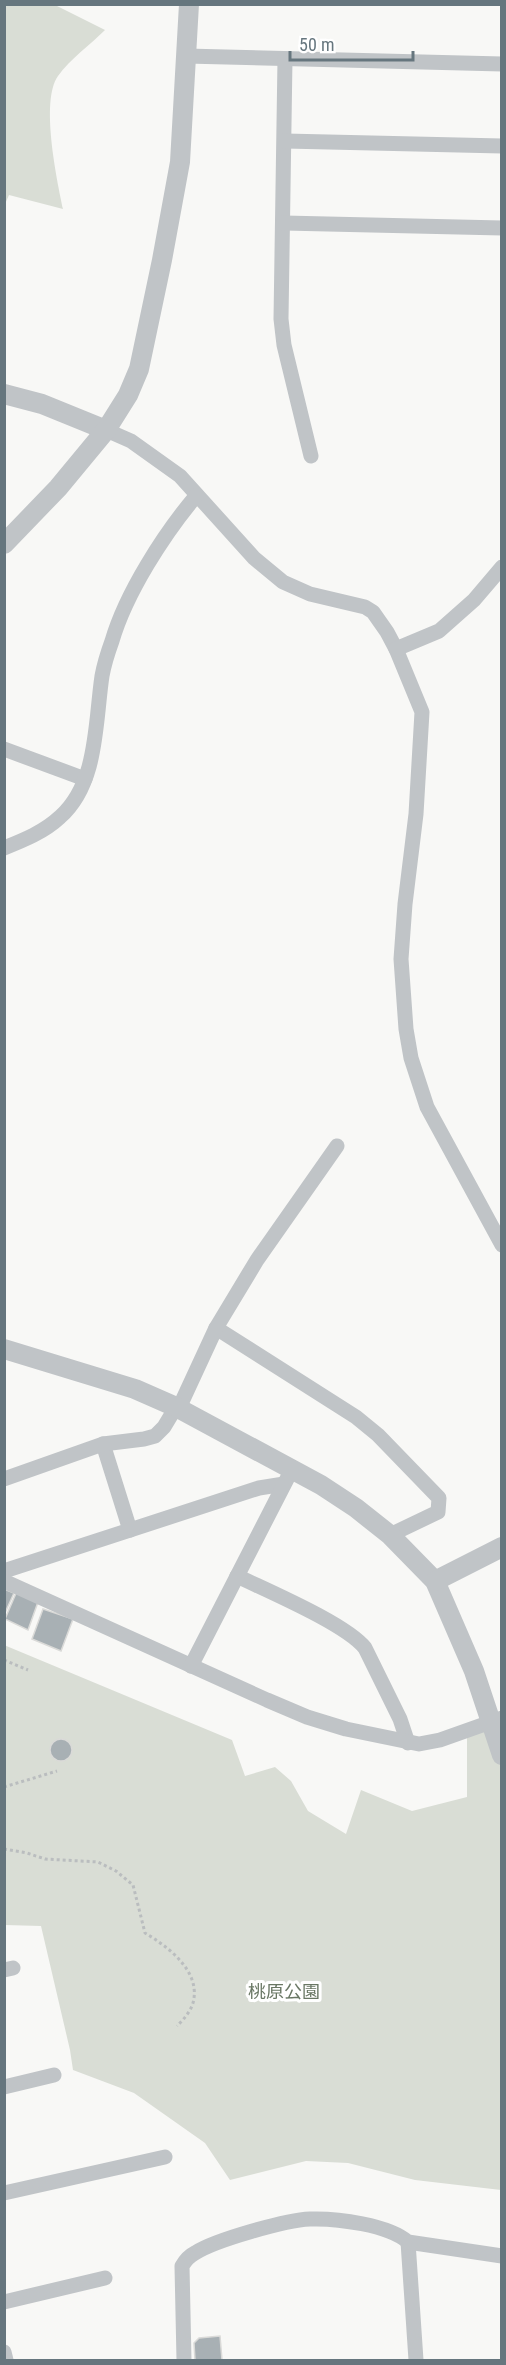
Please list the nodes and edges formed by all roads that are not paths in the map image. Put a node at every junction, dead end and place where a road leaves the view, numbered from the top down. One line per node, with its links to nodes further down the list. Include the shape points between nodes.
1 (189, 4): 2 (street)
2 (186, 56): 3 (street); 10 (street, via 180,162 145,346 128,395)
3 (285, 59): 4 (street); 5 (street)
4 (501, 64)
5 (285, 141): 6 (street); 7 (street)
6 (501, 146)
7 (284, 223): 8 (street); 11 (street, via 284,345)
8 (501, 228)
9 (4, 394): 10 (street, via 42,404)
10 (106, 430): 12 (street, via 131,441 180,476); 13 (street)
11 (311, 456)
12 (196, 496): 15 (street, via 254,558 284,582 310,594 373,612); 17 (street, via 156,552 112,638 102,674)
13 (4, 544)
14 (501, 567): 15 (street, via 474,600 439,631)
15 (396, 649): 20 (street, via 422,712 401,959 411,1058 427,1107)
16 (4, 749): 17 (street)
17 (85, 779): 18 (street, via 62,816 27,839)
18 (4, 848)
19 (337, 1146): 21 (street, via 257,1260)
20 (501, 1245)
21 (216, 1328): 23 (street); 28 (street, via 356,1417 438,1498 438,1512)
22 (4, 1349): 23 (street, via 135,1389)
23 (177, 1407): 24 (street, via 155,1436); 25 (street)
24 (103, 1444): 26 (street); 27 (street)
25 (288, 1478): 27 (street); 28 (street, via 321,1485); 31 (street)
26 (4, 1479)
27 (130, 1530): 30 (street)
28 (390, 1535): 33 (street)
29 (501, 1547): 33 (street)
30 (4, 1571)
31 (237, 1576): 34 (street); 36 (street, via 357,1639 400,1719)
32 (4, 1581): 34 (street)
33 (435, 1581): 35 (street)
34 (191, 1666): 36 (street, via 307,1717)
35 (496, 1719): 36 (street, via 440,1740); 37 (street)
36 (408, 1743)
37 (501, 1755)
38 (54, 2075): 39 (street)
39 (4, 2086)
40 (165, 2157): 41 (street)
41 (4, 2193)
42 (408, 2242): 43 (street); 48 (street, via 399,2234 374,2227 310,2219 280,2224 193,2254 181,2272); 49 (street)
43 (501, 2256)
44 (105, 2278): 45 (street)
45 (4, 2302)
46 (4, 2352): 47 (street)
47 (6, 2361)
48 (184, 2361)
49 (416, 2361)

